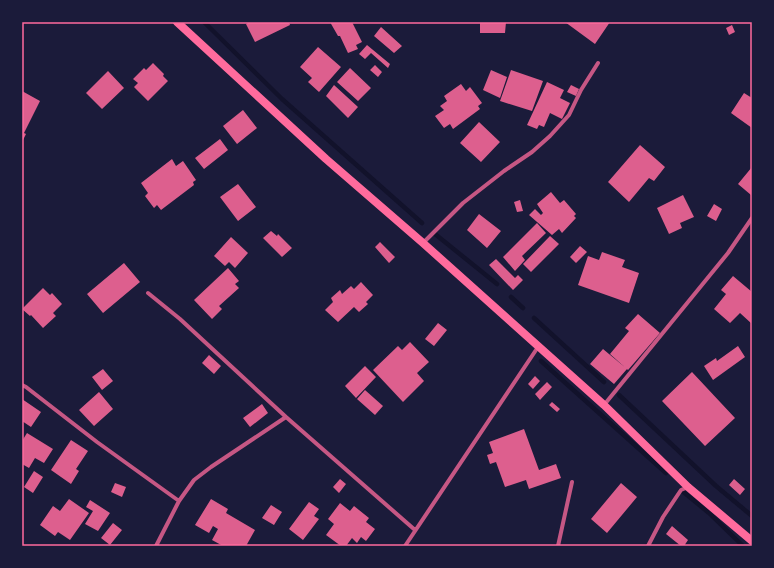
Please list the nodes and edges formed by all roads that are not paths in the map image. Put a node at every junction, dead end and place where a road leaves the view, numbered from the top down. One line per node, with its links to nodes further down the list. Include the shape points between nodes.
1 (177, 22): 4 (main road, via 326,159)
2 (598, 63): 4 (street, via 569,115 550,136 463,203)
3 (752, 218): 8 (street, via 728,253)
4 (423, 243): 6 (main road)
5 (148, 293): 9 (street)
6 (538, 347): 8 (main road); 13 (street)
7 (22, 385): 12 (street)
8 (604, 405): 11 (main road)
9 (286, 417): 12 (street, via 194,480); 13 (street)
10 (572, 482): 17 (street)
11 (688, 487): 14 (main road); 18 (street, via 681,490)
12 (179, 502): 15 (street)
13 (415, 530): 16 (street)
14 (752, 541)
15 (156, 546)
16 (404, 546)
17 (558, 546)
18 (648, 546)

